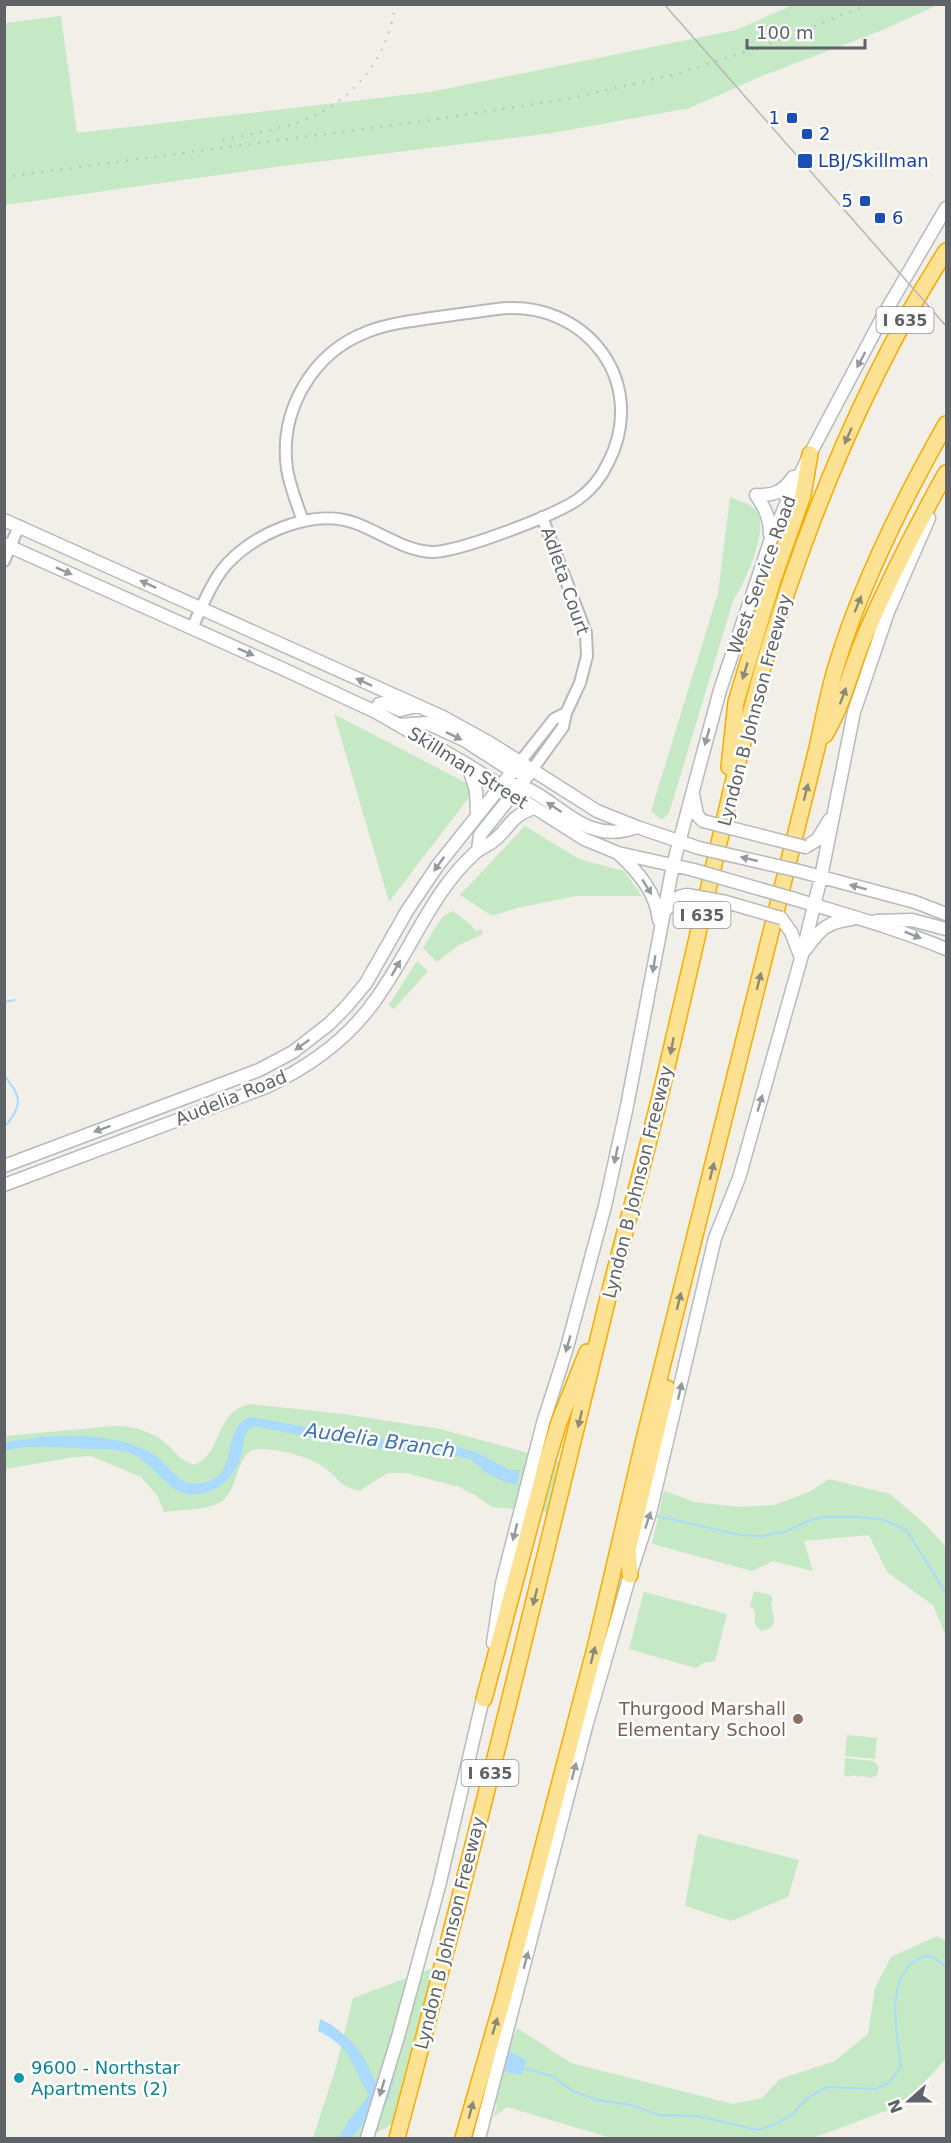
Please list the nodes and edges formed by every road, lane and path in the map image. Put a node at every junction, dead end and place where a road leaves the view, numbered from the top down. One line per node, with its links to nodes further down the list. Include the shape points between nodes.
1 (946, 208): 4 (main road, West Service Road, one-way to 4, via 898,288)
2 (946, 251): 31 (highway, Lyndon B Johnson Freeway / I 635, one-way to 31, via 871,383 812,519 777,620)
3 (946, 424): 20 (highway, one-way to 3, via 835,669 874,563)
4 (810, 454): 11 (main road, West Service Road); 11 (main road, via 778,493 756,495 770,520); 31 (highway, one-way to 31, via 803,495 736,702)
5 (946, 473): 20 (highway, one-way to 5, via 836,717 865,635 888,585)
6 (946, 479): 28 (main road, via 888,612 869,667 854,712)
7 (542, 517): 9 (street, via 457,548 430,552 344,519); 9 (street, via 576,501 604,472 620,436 621,405 609,363 578,327 544,312 510,308 379,327 344,344 322,361 302,390 287,429 287,471); 18 (street, Adleta Court, via 586,633 584,674)
8 (4, 520): 10 (main road, Skillman Street)
9 (303, 521): 14 (street, via 262,537 239,553 217,577)
10 (19, 526): 12 (street); 14 (main road, Skillman Street, one-way to 10)
11 (770, 542): 26 (main road, West Service Road, one-way to 26, via 720,690)
12 (8, 546): 13 (street); 15 (main road, Skillman Street, one-way to 15)
13 (4, 561)
14 (201, 608): 15 (street); 16 (main road, Skillman Street, one-way to 14)
15 (192, 628): 17 (main road, Skillman Street, one-way to 17)
16 (417, 706): 17 (main road, via 400,710 384,703); 22 (main road, Skillman Street, via 490,742)
17 (376, 712): 19 (main road, Skillman Street)
18 (566, 713): 22 (street, Adleta Court, via 554,718); 23 (street, Adleta Court, via 563,727)
19 (399, 725): 21 (main road, Skillman Street); 22 (main road, one-way to 22, via 427,723)
20 (817, 748): 53 (highway, one-way to 20)
21 (468, 765): 24 (main road, Skillman Street); 29 (main road, via 476,791)
22 (516, 766): 23 (main road, Skillman Street); 24 (main road, Audelia Road)
23 (532, 770): 25 (main road, Audelia Road); 30 (main road, Skillman Street, via 597,811)
24 (500, 785): 25 (main road, Skillman Street); 29 (main road, Audelia Road)
25 (517, 789): 27 (main road, Skillman Street); 30 (main road, one-way to 25, via 616,833 588,827); 33 (main road, Audelia Road, via 480,835)
26 (692, 790): 28 (main road, bridge, via 703,821 805,847 817,840); 32 (main road, West Service Road)
27 (534, 808): 33 (main road, via 521,813 493,842); 34 (main road, Skillman Street, via 584,839)
28 (834, 813): 36 (main road)
29 (477, 814): 37 (main road, Audelia Road, one-way to 37)
30 (637, 827): 32 (main road, Skillman Street)
31 (722, 830): 52 (highway, Lyndon B Johnson Freeway / I 635, one-way to 52)
32 (679, 841): 35 (main road, West Service Road); 36 (main road, Skillman Street, one-way to 32, bridge)
33 (478, 850): 38 (main road, Audelia Road)
34 (618, 853): 35 (main road, Skillman Street); 44 (main road, one-way to 44, via 653,897)
35 (673, 865): 39 (main road, Skillman Street, bridge); 41 (main road, West Service Road)
36 (821, 877): 39 (main road); 40 (main road, Skillman Street, one-way to 36)
37 (424, 885): 38 (main road); 48 (main road, Audelia Road, one-way to 48, via 366,983 346,1007 293,1052)
38 (442, 891): 49 (main road, Audelia Road, one-way to 38, via 306,1065 363,1017)
39 (814, 905): 42 (main road, Skillman Street); 47 (main road)
40 (946, 914)
41 (662, 915): 44 (main road, West Service Road); 47 (main road, bridge, via 676,899 687,895 781,918)
42 (855, 919): 43 (main road, Skillman Street); 47 (main road, via 822,928)
43 (869, 921): 45 (main road, via 912,920); 46 (main road, Skillman Street, one-way to 46)
44 (660, 928): 55 (main road, West Service Road, one-way to 55, via 605,1206 502,1583)
45 (946, 929)
46 (946, 950)
47 (802, 957): 54 (main road, one-way to 47, via 667,1448 715,1238 739,1178)
48 (259, 1070): 49 (main road, via 256,1080); 50 (main road, Audelia Road, one-way to 50)
49 (239, 1097): 51 (main road, Audelia Road)
50 (4, 1166)
51 (4, 1185)
52 (606, 1308): 55 (highway, via 556,1431); 57 (highway, Lyndon B Johnson Freeway / I 635, one-way to 57)
53 (669, 1340): 54 (highway, via 672,1362 628,1550); 58 (highway, one-way to 53, via 595,1648)
54 (630, 1575): 59 (main road, one-way to 54, via 587,1723)
55 (484, 1699): 56 (main road, West Service Road, one-way to 56, via 439,1886)
56 (367, 2139)
57 (397, 2139)
58 (464, 2139)
59 (479, 2139)

